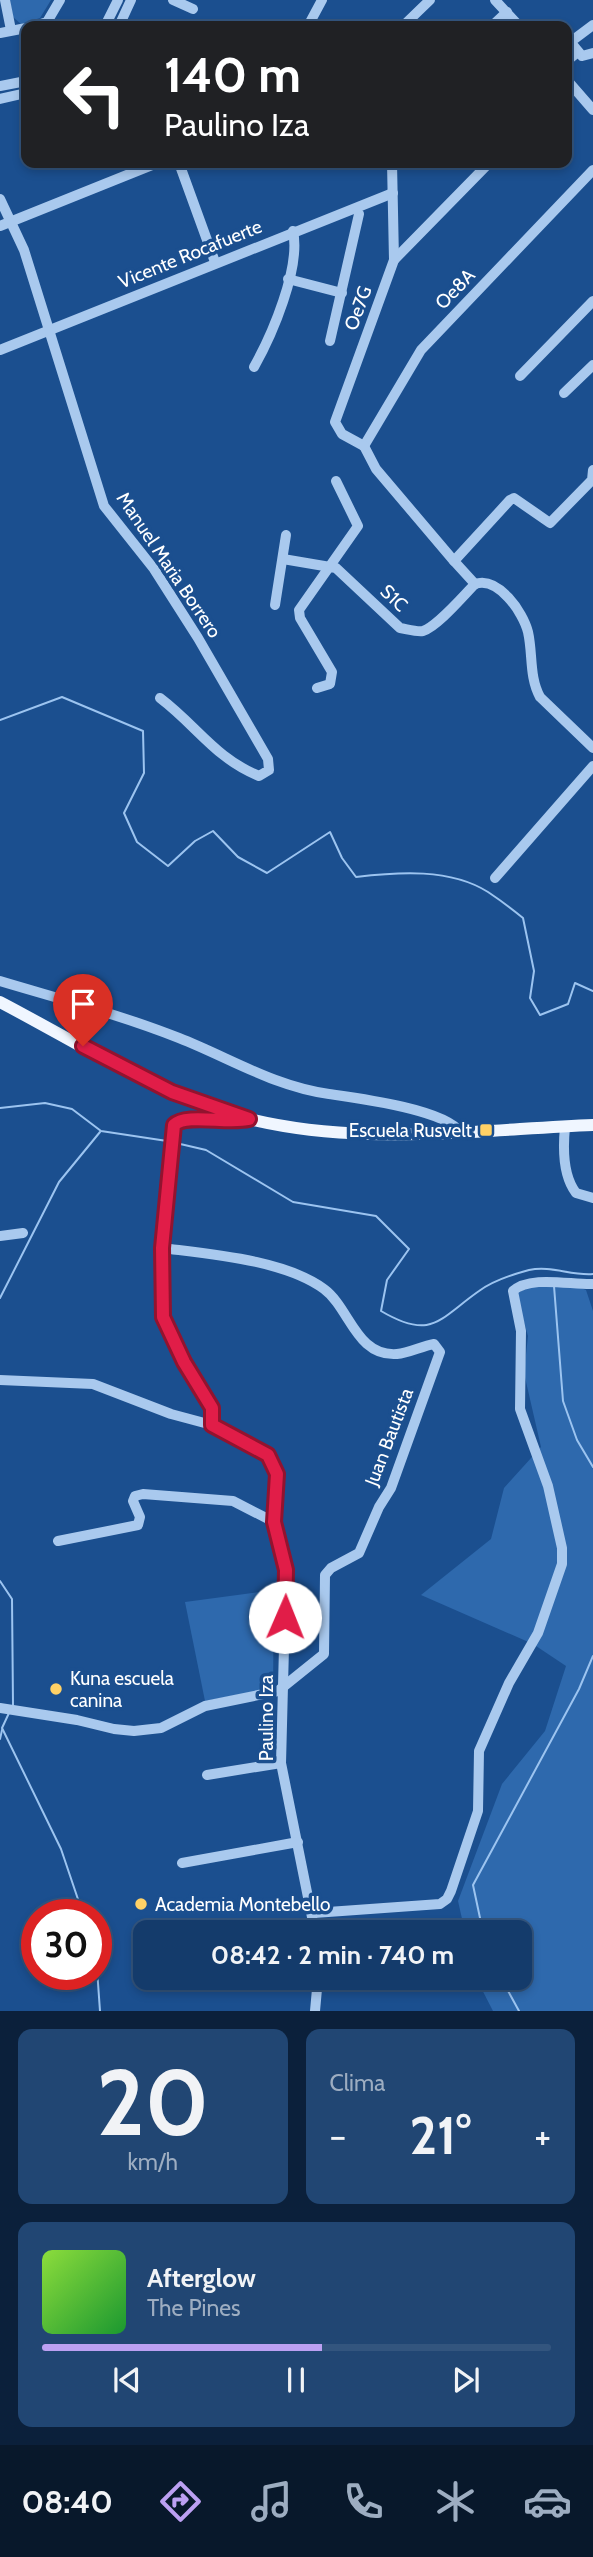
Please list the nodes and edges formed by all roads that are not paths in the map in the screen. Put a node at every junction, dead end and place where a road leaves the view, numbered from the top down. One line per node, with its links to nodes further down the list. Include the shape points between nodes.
1 (5, 0): 20 (street)
2 (61, 0): 11 (street)
3 (118, 0): 12 (street)
4 (131, 0): 13 (street)
5 (173, 0): 9 (street)
6 (322, 0): 14 (street)
7 (430, 0): 15 (street)
8 (495, 0): 10 (street)
9 (193, 9)
10 (507, 12): 16 (street); 17 (street)
11 (48, 21)
12 (108, 21)
13 (121, 21)
14 (310, 21)
15 (408, 21)
16 (497, 21)
17 (515, 21)
18 (593, 25): 22 (street, via 573,40)
19 (21, 29): 20 (street)
20 (11, 30): 21 (street)
21 (0, 33)
22 (578, 52): 23 (street, via 584,56); 24 (street)
23 (593, 53)
24 (572, 57)
25 (21, 82): 26 (street)
26 (0, 86)
27 (572, 86): 30 (street)
28 (21, 94): 29 (street)
29 (0, 99)
30 (591, 105)
31 (144, 168): 39 (street)
32 (181, 168): 43 (street)
33 (392, 168): 36 (street, Oe7G)
34 (484, 168): 42 (street)
35 (593, 170): 54 (street, Oe8A, via 421,349)
36 (393, 193): 41 (street, Vicente Rocafuerte); 42 (street, Oe7G)
37 (0, 199): 39 (street, Manuel Maria Borrero)
38 (359, 214): 45 (street)
39 (11, 221): 40 (street); 47 (street, Manuel Maria Borrero)
40 (0, 226)
41 (293, 231): 43 (street, Vicente Rocafuerte); 44 (street, via 295,246)
42 (394, 260): 54 (street, Oe7G, via 335,422 342,434)
43 (215, 262): 47 (street, Vicente Rocafuerte)
44 (288, 279): 45 (street); 51 (street, via 274,327)
45 (342, 293): 48 (street)
46 (593, 302): 52 (street)
47 (48, 329): 49 (street, Vicente Rocafuerte); 64 (street, Manuel Maria Borrero, via 104,506 154,569 198,638 270,770 259,776 229,761)
48 (330, 341)
49 (0, 350)
50 (593, 365): 53 (street)
51 (254, 367)
52 (520, 376)
53 (564, 393)
54 (364, 446): 59 (street, via 376,470)
55 (593, 470): 59 (street, via 592,480 550,523 514,498)
56 (336, 481): 60 (street, via 358,526 332,559)
57 (286, 535): 58 (street)
58 (283, 559): 60 (street); 62 (street)
59 (454, 561): 61 (street)
60 (332, 566): 61 (street, S1C, via 400,628 410,630 423,631 434,624); 63 (street, via 299,610 332,672 330,684)
61 (475, 584): 65 (street, via 495,585 516,609 527,628 535,688)
62 (275, 605)
63 (317, 688)
64 (160, 698)
65 (593, 748)
66 (593, 766): 67 (street)
67 (495, 878)
68 (0, 981): 73 (street, via 145,1025 268,1079 380,1102 447,1121)
69 (0, 1002): 70 (main road, via 172,1092)
70 (249, 1119): 73 (main road, via 344,1135); 77 (street, via 233,1123 187,1118 174,1125)
71 (593, 1125): 72 (main road)
72 (565, 1126): 73 (main road); 74 (street, via 570,1183 576,1193)
73 (460, 1132)
74 (593, 1198)
75 (23, 1233): 76 (street)
76 (0, 1236)
77 (162, 1248): 80 (street, via 163,1317 212,1408); 83 (street, Juan Bautista, via 232,1257 279,1269 324,1289 357,1335 386,1354 434,1344 440,1352 391,1488 359,1553 325,1575 322,1657)
78 (593, 1284): 89 (street, via 536,1283 513,1291 521,1331 520,1409 546,1477 562,1564 545,1618 479,1751 478,1811 447,1899 440,1904)
79 (0, 1380): 80 (street, via 93,1384)
80 (212, 1425): 81 (street, Paulino Iza, via 275,1463)
81 (274, 1522): 82 (street, via 233,1501 143,1494 133,1501 140,1517 138,1525); 83 (street, Paulino Iza, via 286,1570)
82 (58, 1541)
83 (283, 1689): 84 (street, Juan Bautista, via 205,1706 160,1728 134,1731); 85 (street, Paulino Iza)
84 (0, 1708)
85 (281, 1763): 86 (street); 87 (street, Paulino Iza)
86 (207, 1775)
87 (298, 1842): 88 (street); 89 (street, Paulino Iza)
88 (182, 1863)
89 (314, 1913): 90 (street, Paulino Iza)
90 (314, 1920)
91 (317, 1990): 92 (street)
92 (315, 2011)

